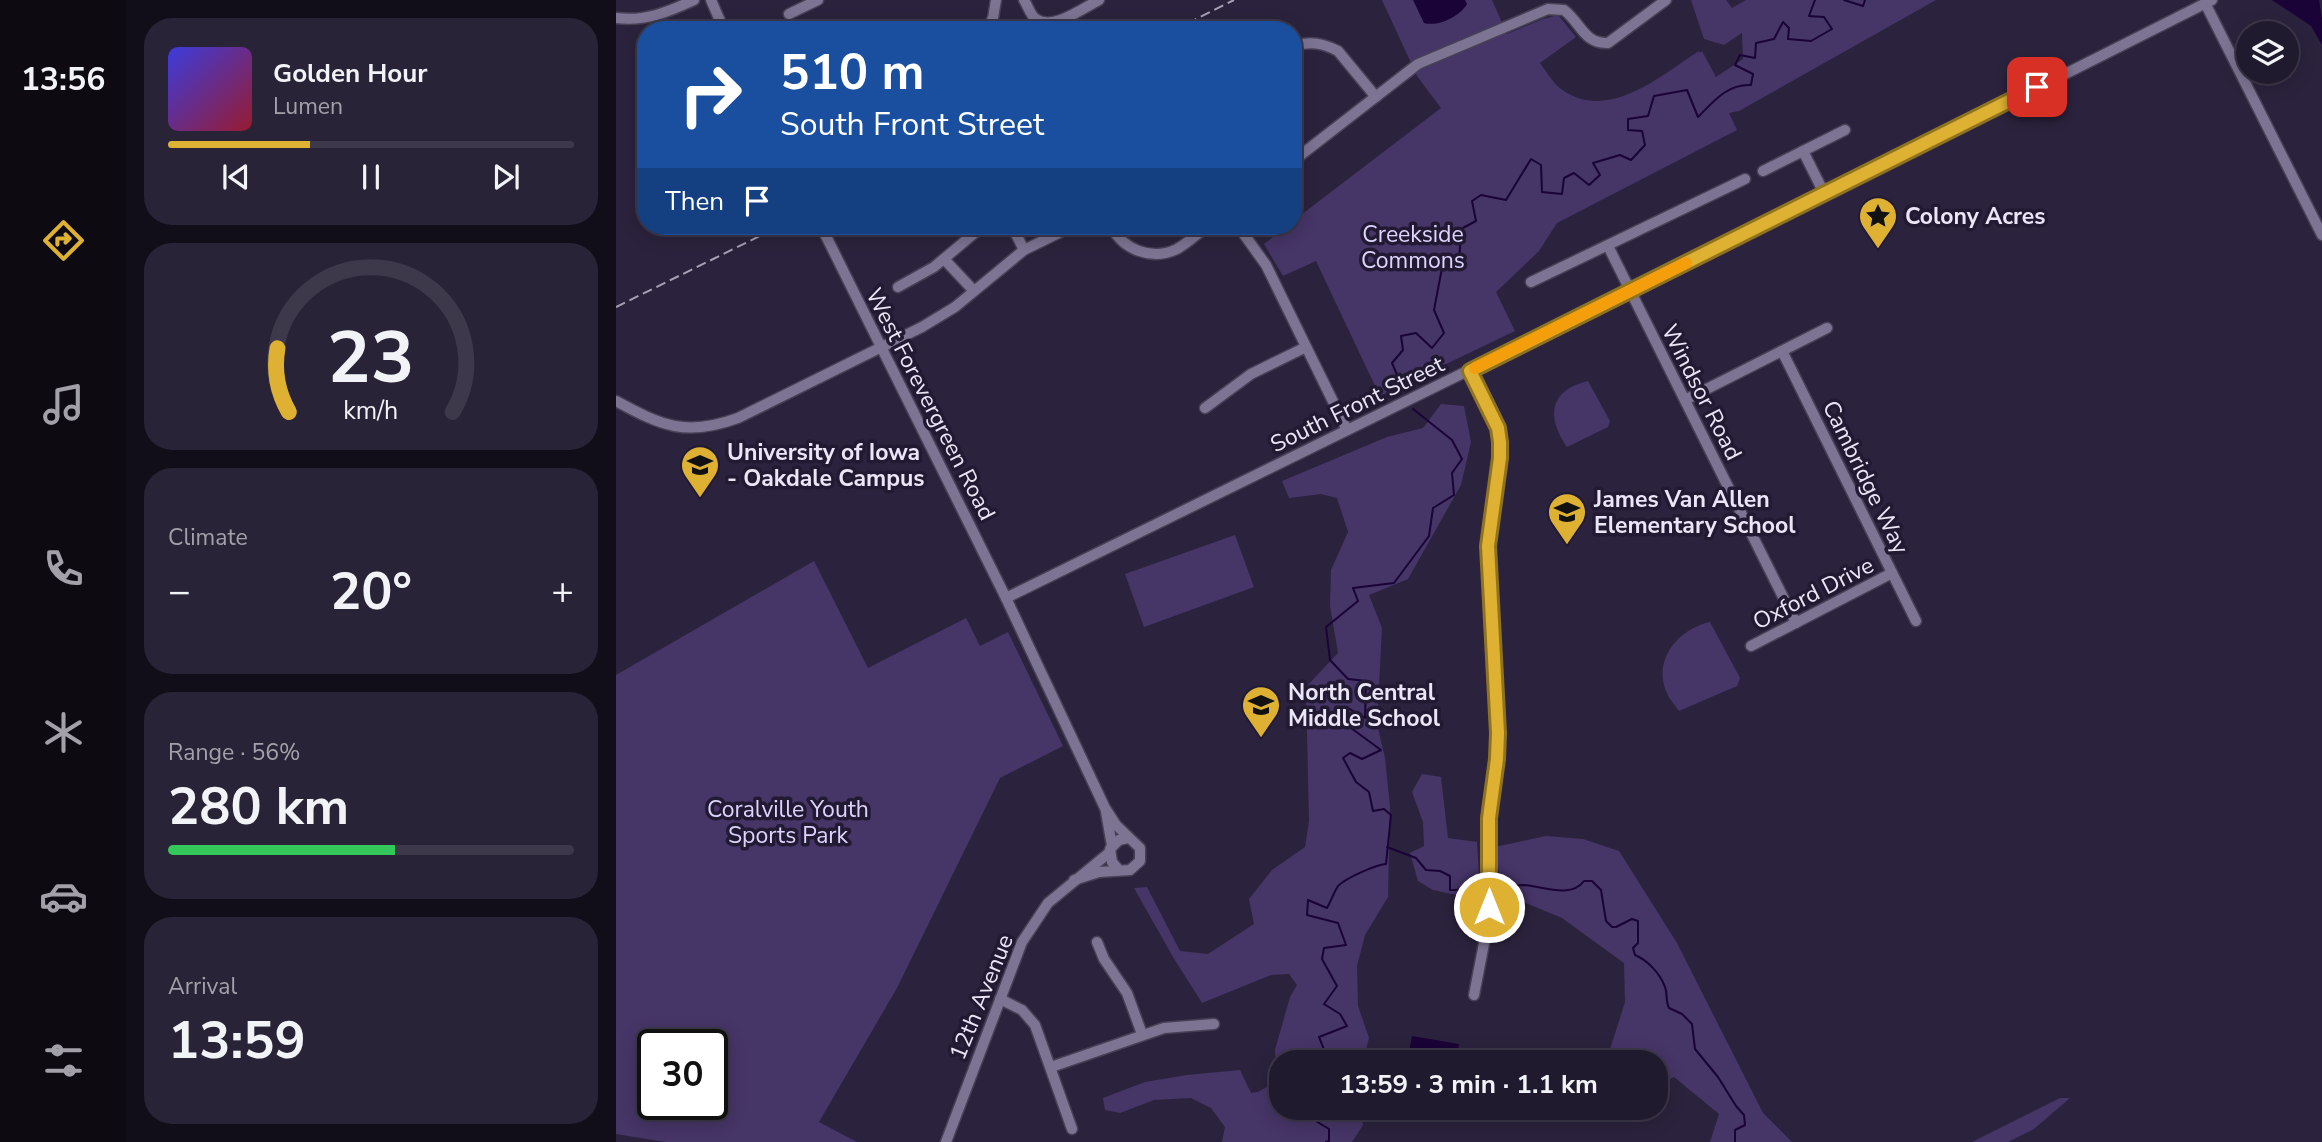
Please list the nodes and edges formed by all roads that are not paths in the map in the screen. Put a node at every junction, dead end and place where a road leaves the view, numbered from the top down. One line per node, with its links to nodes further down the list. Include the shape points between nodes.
1 (694, 0): 10 (street, via 660,15)
2 (711, 0): 11 (street)
3 (818, 0): 9 (street)
4 (996, 0): 12 (street)
5 (1024, 0): 13 (street)
6 (1098, 0): 14 (street)
7 (1665, 0): 16 (street, via 1608,43 1587,37 1564,10 1548,9 1425,60)
8 (2209, 2): 22 (street, South Front Street); 30 (street)
9 (789, 14)
10 (616, 18)
11 (720, 21)
12 (992, 21)
13 (1039, 21)
14 (1053, 21)
15 (1302, 45): 16 (street, via 1338,51)
16 (1376, 97): 19 (street)
17 (1845, 130): 18 (street)
18 (1803, 151): 20 (street); 22 (street)
19 (1302, 153)
20 (1763, 171)
21 (1745, 179): 31 (street)
22 (1825, 195): 36 (street, South Front Street)
23 (825, 235): 39 (street, West Forevergreen Road)
24 (972, 235): 33 (street)
25 (1016, 235): 32 (street)
26 (1055, 235): 32 (street)
27 (1116, 235): 28 (street, via 1131,248 1156,254 1174,250)
28 (1196, 235)
29 (1244, 235): 40 (street, via 1266,265)
30 (2322, 235)
31 (1608, 246): 34 (street); 36 (street, Windsor Road)
32 (1024, 250): 37 (street)
33 (944, 259): 35 (street); 37 (street)
34 (1531, 282)
35 (898, 287)
36 (1630, 290): 42 (street, South Front Street); 43 (street, Windsor Road)
37 (974, 291): 39 (street, via 922,327)
38 (1827, 328): 41 (street)
39 (879, 347): 44 (street, via 738,418 708,427 665,425); 48 (street, West Forevergreen Road)
40 (1306, 347): 45 (street, via 1251,374); 46 (street)
41 (1782, 351): 43 (street); 47 (street, Cambridge Way)
42 (1470, 371): 46 (street, South Front Street); 58 (street, via 1498,428 1500,442 1488,546 1498,750 1489,818 1487,928)
43 (1685, 400): 50 (street, Windsor Road)
44 (616, 401)
45 (1205, 408)
46 (1347, 430): 48 (street, South Front Street)
47 (1892, 573): 49 (street, Cambridge Way); 50 (street, Oxford Drive)
48 (1006, 598): 52 (street, West Forevergreen Road)
49 (1916, 621)
50 (1796, 623): 51 (street, Oxford Drive)
51 (1751, 646)
52 (1105, 808): 53 (street); 54 (street)
53 (1128, 838): 54 (street); 55 (street, via 1140,848 1140,861 1130,870)
54 (1111, 849): 55 (street); 56 (street, 12th Avenue)
55 (1118, 869): 56 (street, 12th Avenue)
56 (1074, 880): 59 (street, 12th Avenue, via 1030,927)
57 (1097, 942): 61 (street, via 1127,993)
58 (1474, 995)
59 (1000, 999): 62 (street, via 1014,1004 1035,1025); 64 (street, 12th Avenue)
60 (1214, 1024): 61 (street)
61 (1142, 1034): 62 (street)
62 (1051, 1068): 63 (street)
63 (1072, 1129)
64 (946, 1142)

